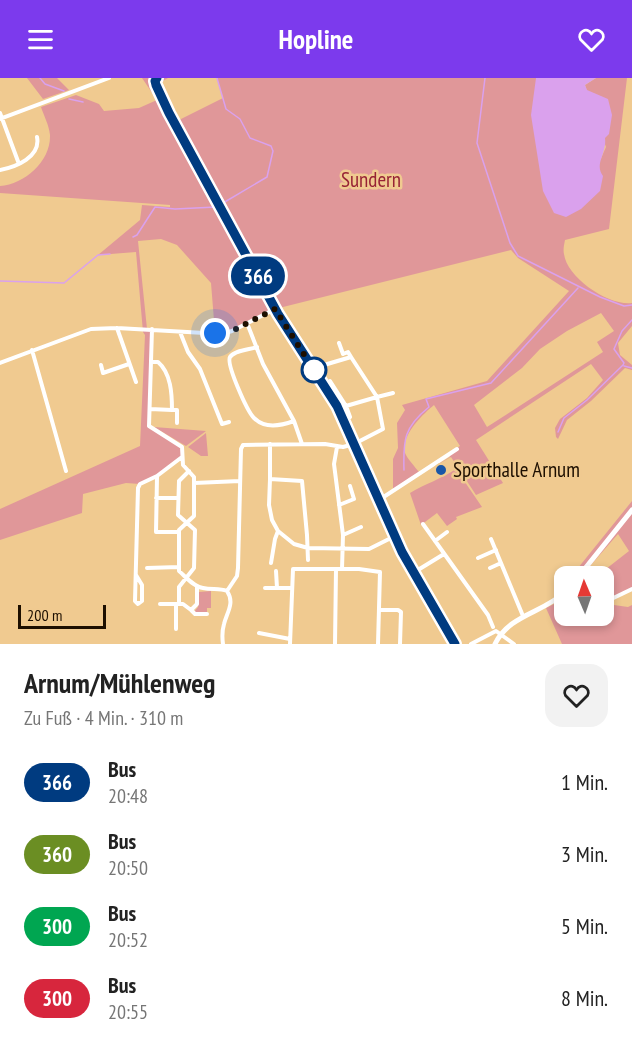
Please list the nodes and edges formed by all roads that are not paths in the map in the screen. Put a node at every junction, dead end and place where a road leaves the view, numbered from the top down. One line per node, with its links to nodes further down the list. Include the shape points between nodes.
1 (109, 78): 5 (street)
2 (156, 79): 3 (street); 9 (street, via 169,113)
3 (149, 80)
4 (0, 113): 5 (street)
5 (1, 119): 7 (street)
6 (37, 137): 7 (street, via 38,144 27,160)
7 (19, 164): 8 (street)
8 (0, 170)
9 (275, 309): 10 (street); 36 (street, via 337,406)
10 (247, 323): 13 (street, via 222,333); 15 (street)
11 (117, 328): 12 (street); 16 (street, via 91,329); 20 (street)
12 (152, 329): 13 (street); 18 (street)
13 (180, 332): 32 (street, via 222,424)
14 (339, 344): 17 (street)
15 (256, 347): 31 (street); 31 (street, via 237,352 229,360 249,411 268,426)
16 (32, 350): 19 (street); 40 (street)
17 (344, 356): 22 (street); 26 (street, via 348,352)
18 (151, 362): 28 (street); 29 (street, via 158,362 164,370 172,391)
19 (0, 363)
20 (129, 364): 21 (street, via 104,373); 24 (street)
21 (101, 365)
22 (324, 365)
23 (330, 381): 27 (street)
24 (136, 382)
25 (393, 393): 26 (street)
26 (377, 397): 27 (street); 36 (street, via 383,429)
27 (346, 406): 30 (street)
28 (150, 409): 29 (street); 39 (street, via 149,426 182,447)
29 (172, 410): 33 (street, via 177,410)
30 (350, 417)
31 (294, 421): 35 (street)
32 (229, 422)
33 (177, 423)
34 (270, 444): 35 (street); 43 (street); 44 (street, via 243,445)
35 (302, 444): 37 (street)
36 (354, 444): 37 (street); 49 (street)
37 (338, 447): 50 (street, via 334,464)
38 (457, 449): 49 (street)
39 (183, 457): 41 (street, via 183,465); 42 (street)
40 (66, 471)
41 (189, 471): 45 (street); 48 (street, via 179,481)
42 (157, 476): 47 (street); 78 (street, via 138,488)
43 (270, 479): 55 (street, via 269,506); 62 (street, via 302,481)
44 (240, 481): 45 (street); 85 (street, via 238,568)
45 (194, 483): 52 (street, via 194,516)
46 (350, 486): 50 (street, via 354,499)
47 (156, 498): 48 (street); 56 (street, via 156,532)
48 (178, 498): 52 (street, via 178,515)
49 (379, 500): 59 (street)
50 (339, 505): 58 (street)
51 (632, 510): 70 (main road)
52 (187, 523): 56 (street); 79 (street, via 195,530 194,568)
53 (423, 524): 61 (street)
54 (362, 527): 58 (street)
55 (278, 531): 62 (street, via 294,544); 68 (street)
56 (179, 532): 71 (street)
57 (447, 532): 61 (street)
58 (343, 536): 63 (street)
59 (395, 537): 63 (street, via 369,549); 77 (street)
60 (491, 540): 64 (street)
61 (435, 541): 65 (street)
62 (308, 548): 63 (street); 67 (street)
63 (342, 549): 75 (street)
64 (496, 550): 66 (street); 69 (street)
65 (444, 554): 77 (street); 94 (street)
66 (478, 558)
67 (308, 560)
68 (272, 563)
69 (501, 563): 73 (street); 93 (street)
70 (587, 566)
71 (179, 567): 72 (street); 79 (street)
72 (147, 568)
73 (490, 568)
74 (336, 569): 75 (street); 83 (street, via 293,570); 100 (street)
75 (342, 569): 91 (street, via 380,572)
76 (276, 571): 82 (street)
77 (413, 573): 103 (street)
78 (136, 575): 78 (street, via 135,601 138,604 142,601 142,585)
79 (187, 578): 80 (street); 89 (street, via 179,587)
80 (196, 586): 85 (street); 90 (street, via 197,604)
81 (265, 588): 82 (street)
82 (277, 588): 83 (street)
83 (292, 588): 98 (street)
84 (632, 589): 86 (street)
85 (227, 591): 99 (street, via 231,605 224,624)
86 (614, 598)
87 (554, 601): 93 (main road)
88 (160, 604): 89 (street)
89 (178, 604): 90 (street); 95 (street)
90 (191, 610): 92 (street)
91 (379, 610): 101 (street); 102 (street, via 401,612)
92 (207, 614)
93 (524, 616): 97 (main road)
94 (493, 627)
95 (176, 629)
96 (259, 633): 98 (street)
97 (500, 634): 104 (street, via 496,631); 105 (main road); 106 (street)
98 (290, 641)
99 (223, 644)
100 (335, 644)
101 (378, 644)
102 (400, 644)
103 (455, 644)
104 (471, 644)
105 (495, 644)
106 (514, 644)

